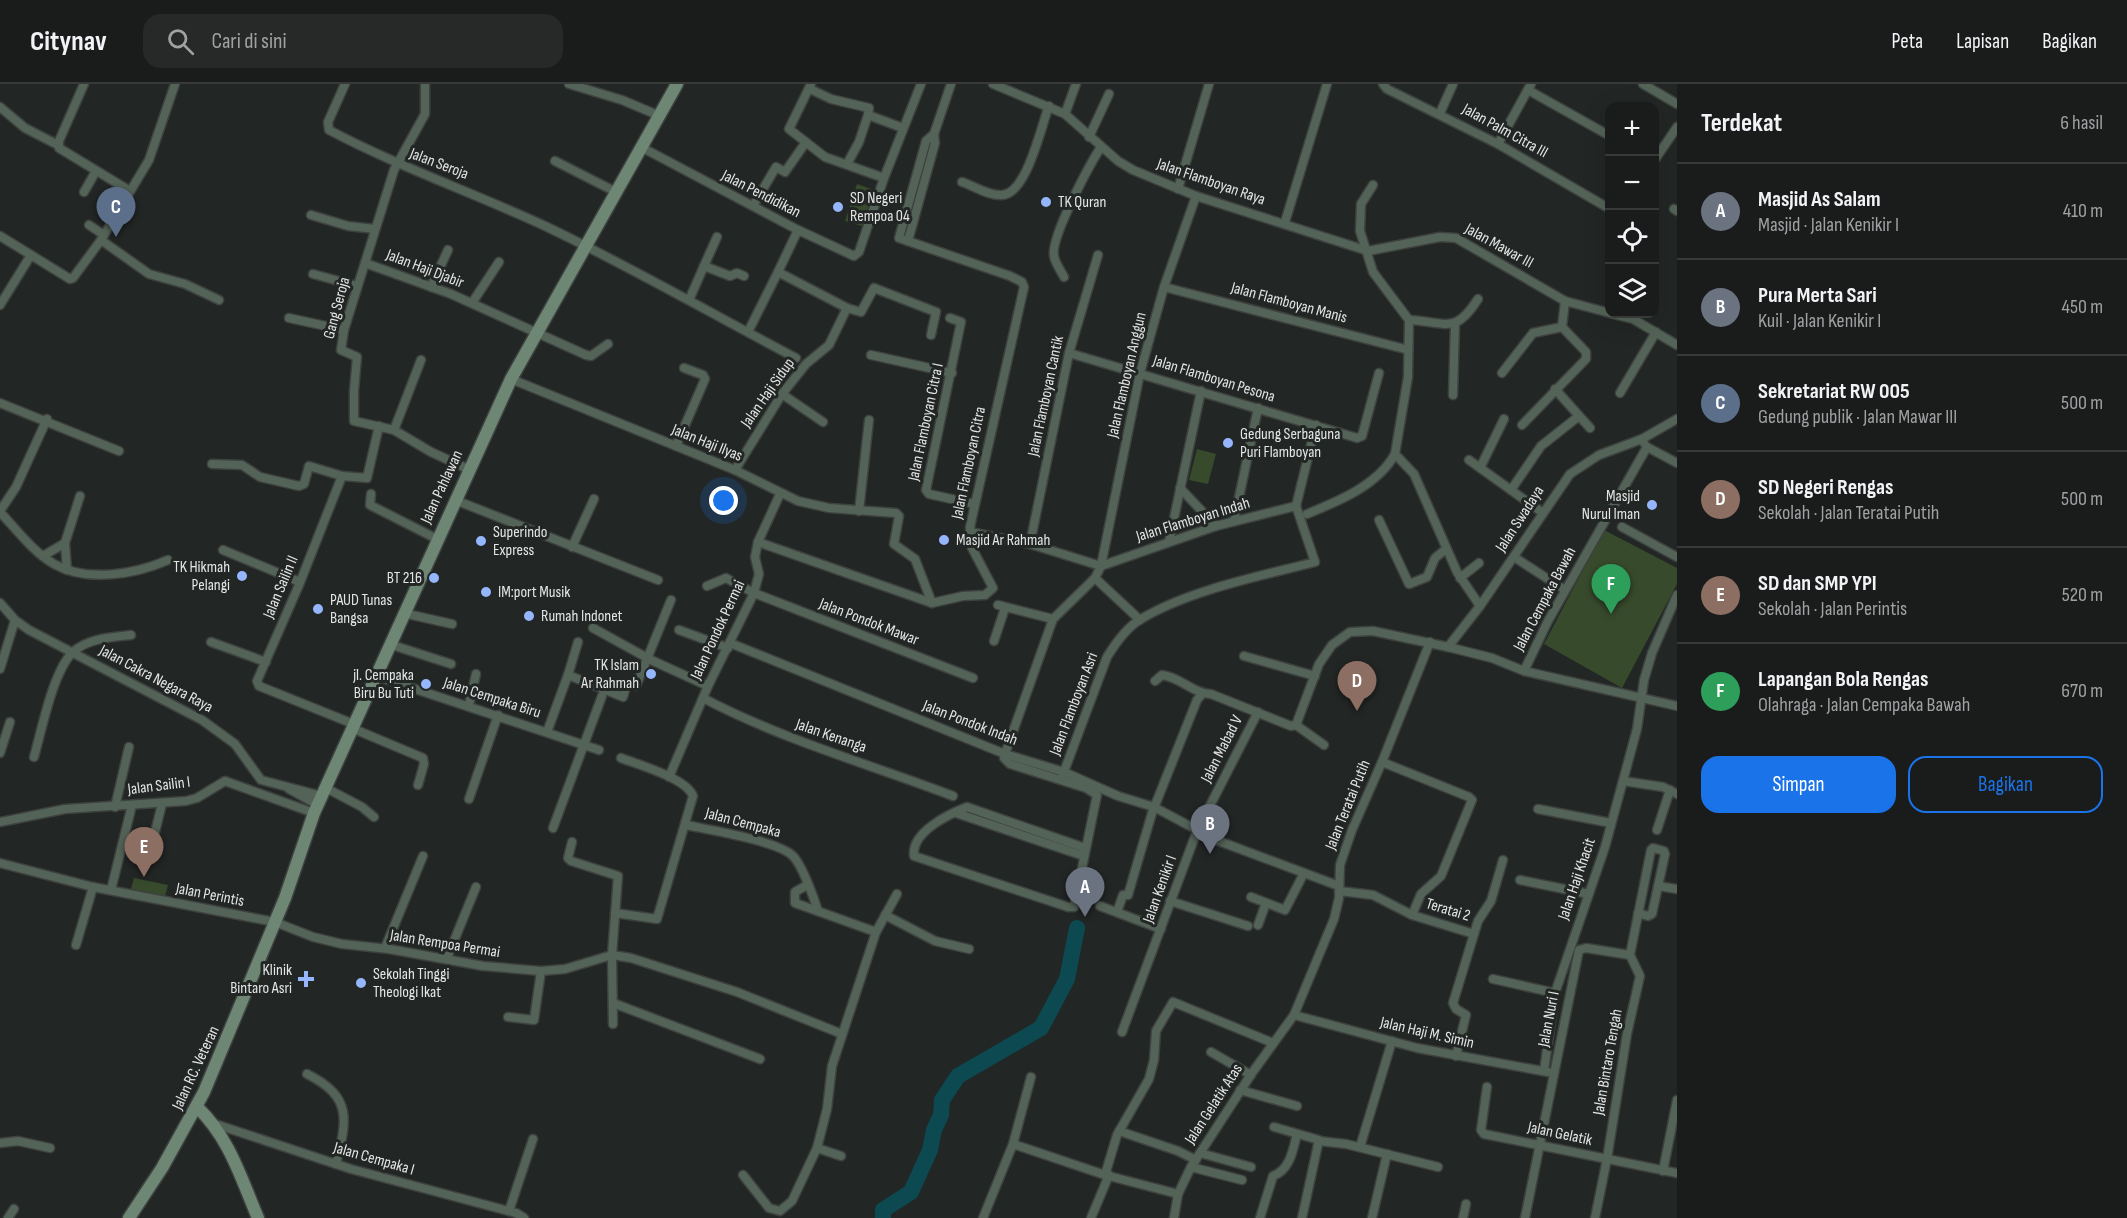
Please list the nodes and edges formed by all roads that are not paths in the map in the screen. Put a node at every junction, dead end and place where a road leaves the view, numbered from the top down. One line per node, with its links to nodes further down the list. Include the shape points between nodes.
1 (84, 84): 32 (street)
2 (175, 84): 45 (street, via 155,145)
3 (345, 84): 38 (street, Jalan Seroja, via 327,128)
4 (425, 84): 38 (street, via 425,114)
5 (568, 84): 25 (street)
6 (677, 84): 25 (main road, Jalan Pahlawan)
7 (921, 84): 27 (street)
8 (951, 84): 142 (street, Jalan Flamboyan Citra, via 934,134 935,144 908,241 1023,284)
9 (993, 84): 20 (street, Jalan Flamboyan Raya)
10 (1076, 84): 23 (street)
11 (1209, 84): 43 (street)
12 (1327, 84): 51 (street)
13 (1454, 84): 22 (street)
14 (1643, 84): 19 (street)
15 (1383, 85): 22 (street, Jalan Palm Citra III)
16 (811, 87): 24 (street, via 831,99 869,108); 30 (street, via 789,128)
17 (1530, 87): 28 (street); 31 (street)
18 (1108, 94): 29 (street)
19 (1677, 104)
20 (1049, 106): 23 (street, Jalan Flamboyan Raya); 41 (street, via 1023,178 1012,192 994,194)
21 (0, 107): 32 (street, via 25,128)
22 (1440, 113): 31 (street, Jalan Palm Citra III)
23 (1065, 114): 29 (street, Jalan Flamboyan Raya)
24 (868, 115): 27 (street); 37 (street)
25 (660, 116): 33 (main road, Jalan Pahlawan)
26 (1677, 127): 35 (street)
27 (903, 128): 40 (street)
28 (1605, 133)
29 (1089, 137): 34 (street, Jalan Flamboyan Raya)
30 (806, 142): 37 (street, via 825,157); 48 (street, via 784,172 776,167)
31 (1498, 144): 49 (street, Jalan Palm Citra III)
32 (58, 145): 39 (street, via 61,151)
33 (642, 147): 46 (main road, Jalan Pahlawan); 48 (street, Jalan Pendidikan)
34 (1101, 147): 43 (street, Jalan Flamboyan Raya, via 1133,170); 69 (street, via 1056,238 1053,255)
35 (1657, 156)
36 (555, 161): 46 (street)
37 (847, 164): 40 (street)
38 (397, 165): 53 (street, Jalan Haji Djabir); 58 (street, Jalan Seroja, via 496,203)
39 (96, 171): 44 (street); 45 (street)
40 (884, 177): 54 (street, Jalan Pendidikan, via 859,252 854,256)
41 (962, 182)
42 (1373, 185): 60 (street, via 1365,194 1360,215 1360,231)
43 (1178, 189): 47 (street, Jalan Flamboyan Raya)
44 (84, 192)
45 (130, 192): 57 (street)
46 (616, 192): 58 (main road, Jalan Pahlawan)
47 (1196, 196): 51 (street, Jalan Flamboyan Raya); 72 (street, Jalan Flamboyan Anggun)
48 (753, 206): 54 (street, Jalan Pendidikan)
49 (1605, 206)
50 (311, 215): 53 (street)
51 (1285, 222): 60 (street, Jalan Flamboyan Raya)
52 (89, 225): 57 (street)
53 (375, 229): 64 (street, Jalan Haji Djabir)
54 (798, 230): 66 (street)
55 (0, 236): 61 (street)
56 (717, 237): 65 (street)
57 (102, 238): 61 (street, via 72,279); 74 (street, via 148,274 185,284)
58 (585, 245): 75 (street, Jalan Haji Sidup); 90 (main road, Jalan Pahlawan)
59 (448, 250): 71 (street)
60 (1368, 251): 76 (street, Jalan Mawar III, via 1440,237 1456,238); 84 (street, via 1373,272)
61 (31, 255): 78 (street)
62 (1098, 255): 95 (street, Jalan Flamboyan Cantik)
63 (499, 262): 77 (street)
64 (364, 263): 70 (street, Gang Seroja); 71 (street, Jalan Haji Djabir)
65 (704, 266): 68 (street, via 730,276); 75 (street)
66 (778, 272): 79 (street); 88 (street)
67 (313, 274): 70 (street)
68 (744, 276)
69 (1064, 277)
70 (357, 286): 87 (street, Gang Seroja)
71 (431, 287): 77 (street, Jalan Haji Djabir)
72 (1164, 287): 94 (street, Jalan Flamboyan Manis); 101 (street, Jalan Flamboyan Anggun)
73 (1478, 299): 85 (street, via 1466,317)
74 (219, 300)
75 (689, 300): 88 (street, Jalan Haji Sidup)
76 (1565, 302): 80 (street, Jalan Mawar III); 86 (street)
77 (472, 303): 90 (street, Jalan Haji Djabir)
78 (0, 305)
79 (847, 308): 91 (street, via 861,312 874,288 936,312); 108 (street, Jalan Haji Sidup, via 829,345 806,363)
80 (1605, 312)
81 (289, 318): 87 (street)
82 (950, 318): 100 (street, Jalan Flamboyan Citra I, via 961,321)
83 (1629, 318): 89 (street, Jalan Mawar III)
84 (1409, 320): 85 (street); 127 (street, via 1408,377)
85 (1455, 324): 109 (street)
86 (1562, 327): 103 (street, via 1533,333); 105 (street, via 1587,355)
87 (344, 330): 120 (street, Gang Seroja, via 341,351 357,357 354,420)
88 (748, 332): 97 (street, Jalan Haji Sidup)
89 (1656, 332): 93 (street, Jalan Mawar III); 107 (street)
90 (535, 334): 92 (street, Jalan Haji Djabir, via 589,356); 104 (main road, Jalan Pahlawan)
91 (931, 335)
92 (608, 344)
93 (1677, 345)
94 (1405, 349)
95 (1069, 353): 101 (street, Jalan Flamboyan Pesona); 157 (street, Jalan Flamboyan Cantik)
96 (872, 355): 100 (street)
97 (795, 358)
98 (421, 360): 122 (street)
99 (684, 368): 124 (street, via 705,379)
100 (952, 373): 142 (street, Jalan Flamboyan Citra I, via 926,490 929,494)
101 (1140, 373): 106 (street, Jalan Flamboyan Pesona); 166 (street, Jalan Flamboyan Anggun)
102 (1379, 373): 118 (street, Jalan Flamboyan Pesona, via 1362,436)
103 (1502, 373)
104 (512, 379): 124 (street, Jalan Haji Ilyas); 132 (main road, Jalan Pahlawan)
105 (1556, 389): 112 (street); 119 (street)
106 (1201, 391): 111 (street, Jalan Flamboyan Pesona); 135 (street)
107 (1620, 393)
108 (782, 394): 117 (street); 133 (street, Jalan Haji Sidup)
109 (1453, 395)
110 (0, 403): 113 (street)
111 (1258, 408): 118 (street, Jalan Flamboyan Pesona); 148 (street)
112 (1579, 416): 121 (street); 136 (street, via 1541,446)
113 (47, 419): 126 (street); 144 (street, via 16,487)
114 (1504, 419): 131 (street)
115 (1677, 419): 123 (street, Jalan Swadaya)
116 (869, 420): 145 (street)
117 (823, 422)
118 (1316, 425): 143 (street)
119 (1522, 425)
120 (379, 426): 122 (street); 134 (street, via 367,479)
121 (1590, 428)
122 (394, 430): 132 (street)
123 (1642, 439): 125 (street); 146 (street, Jalan Swadaya, via 1599,455 1570,474)
124 (676, 446): 133 (street, Jalan Haji Ilyas)
125 (1647, 447): 130 (street); 173 (street, Jalan Cempaka Bawah)
126 (119, 451)
127 (1395, 454): 147 (street, via 1382,473 1340,500); 159 (street, via 1414,474)
128 (1469, 460): 131 (street)
129 (212, 464): 134 (street, via 242,465 260,477 299,486 304,484 309,466)
130 (1677, 464)
131 (1480, 468): 136 (street)
132 (468, 469): 141 (main road, Jalan Pahlawan)
133 (735, 470): 138 (street, Jalan Haji Ilyas)
134 (342, 476): 171 (street, Jalan Sailin II)
135 (1180, 488): 150 (street); 155 (street)
136 (1511, 490): 146 (street)
137 (371, 494): 153 (street, via 370,505)
138 (780, 494): 145 (street, Jalan Haji Ilyas, via 818,506); 154 (street, Jalan Pondok Permai)
139 (80, 496): 156 (street)
140 (594, 499): 158 (street)
141 (455, 500): 153 (main road, Jalan Pahlawan); 158 (street)
142 (975, 504): 152 (street, Jalan Flamboyan Citra)
143 (1296, 506): 148 (street, Jalan Flamboyan Indah); 183 (street, Jalan Flamboyan Asri, via 1316,562 1225,585)
144 (0, 511): 161 (street)
145 (859, 511): 178 (street, Jalan Haji Ilyas, via 899,516 894,544 915,558)
146 (1543, 513): 162 (street, Jalan Swadaya)
147 (1307, 514)
148 (1234, 520): 150 (street, Jalan Flamboyan Indah)
149 (1379, 520): 159 (street, via 1409,584 1427,577 1435,558)
150 (1216, 526): 155 (street, Jalan Flamboyan Indah)
151 (1622, 527): 163 (street)
152 (970, 532): 157 (street, Jalan Flamboyan Citra); 178 (street, via 970,545 993,588)
153 (436, 539): 180 (main road, Jalan Pahlawan)
154 (758, 542): 174 (street, Jalan Pondok Permai, via 755,557 759,574); 178 (street)
155 (1169, 542): 166 (street, Jalan Flamboyan Indah)
156 (65, 543): 161 (street); 167 (street)
157 (1030, 544): 166 (street, Jalan Flamboyan Citra)
158 (572, 547): 170 (street)
159 (1446, 549): 169 (street)
160 (224, 550): 171 (street)
161 (43, 556): 167 (street)
162 (1514, 557): 173 (street); 179 (street, Jalan Swadaya)
163 (1677, 557)
164 (168, 561): 167 (street, via 126,573)
165 (1479, 562): 169 (street)
166 (1101, 566): 168 (street, Jalan Flamboyan Anggun)
167 (67, 570)
168 (1095, 578): 181 (street, Jalan Flamboyan Anggun); 183 (street)
169 (1460, 578): 179 (street)
170 (658, 580)
171 (300, 582): 198 (street, Jalan Sailin II)
172 (707, 586): 174 (street, Jalan Pondok Mawar, via 724,577)
173 (1565, 590): 201 (street, Jalan Cempaka Bawah)
174 (754, 593): 193 (street, Jalan Pondok Permai); 206 (street, Jalan Pondok Mawar)
175 (1677, 595): 211 (street, Jalan Haji Khacit, via 1652,653)
176 (670, 600): 197 (street)
177 (0, 603): 182 (street, Jalan Cakra Negara Raya)
178 (932, 603)
179 (1480, 606): 194 (street, Jalan Swadaya)
180 (403, 614): 184 (street); 192 (main road, Jalan Pahlawan)
181 (1053, 619): 188 (street, via 1002,606); 226 (street)
182 (15, 620): 195 (street, Jalan Cakra Negara Raya); 200 (street)
183 (1140, 620): 230 (street, Jalan Flamboyan Asri, via 1107,657)
184 (452, 624)
185 (593, 628): 197 (street)
186 (679, 630): 193 (street, Jalan Pondok Indah)
187 (131, 635): 195 (street, via 105,638)
188 (994, 641)
189 (211, 642): 198 (street)
190 (578, 642): 203 (street)
191 (1430, 642): 194 (street); 205 (street, via 1373,631 1350,632 1332,645); 229 (street, Jalan Teratai Putih)
192 (390, 644): 199 (street); 204 (main road, Jalan Pahlawan)
193 (729, 646): 208 (street, Jalan Pondok Permai); 226 (street, Jalan Pondok Indah)
194 (1448, 647): 201 (street)
195 (73, 652): 227 (street, via 58,679); 237 (street, Jalan Cakra Negara Raya, via 202,720 235,744 259,779)
196 (1244, 656): 205 (street)
197 (646, 657): 203 (street, via 636,686 627,684 622,697); 208 (street)
198 (266, 662): 219 (street, Jalan Sailin II, via 258,686)
199 (451, 664)
200 (0, 669)
201 (1524, 670): 211 (street)
202 (476, 674): 213 (street)
203 (568, 675): 220 (street)
204 (376, 676): 213 (street, Jalan Cempaka Biru); 219 (main road, Jalan Pahlawan)
205 (1315, 676): 218 (street)
206 (973, 678)
207 (1155, 681): 209 (street, via 1162,675 1168,676)
208 (708, 686): 212 (street, Jalan Pondok Permai)
209 (1202, 694): 215 (street); 241 (street)
210 (602, 696): 221 (street)
211 (1643, 697): 214 (street); 232 (street, Jalan Haji Khacit)
212 (703, 698): 231 (street, Jalan Pondok Permai); 235 (street, Jalan Kenanga, via 811,747)
213 (469, 705): 216 (street, Jalan Cempaka Biru)
214 (1677, 706)
215 (1258, 712): 218 (street, via 1291,726); 249 (street, Jalan Mabad V)
216 (498, 716): 220 (street, Jalan Cempaka Biru); 236 (street)
217 (10, 722): 225 (street)
218 (1296, 724): 222 (street)
219 (355, 727): 233 (street, via 423,758); 237 (main road, Jalan Pahlawan)
220 (547, 732): 221 (street, Jalan Cempaka Biru)
221 (583, 744): 224 (street, Jalan Cempaka Biru); 247 (street)
222 (1324, 745)
223 (129, 747): 240 (street)
224 (599, 750)
225 (0, 753)
226 (1005, 754): 230 (street, Jalan Pondok Indah, via 1010,764)
227 (34, 757)
228 (621, 758): 231 (street)
229 (1382, 762): 262 (street, Jalan Teratai Putih, via 1340,865); 276 (street, via 1472,800 1441,876 1421,894)
230 (1062, 776): 241 (street); 251 (street, via 1095,792 1097,799)
231 (669, 777): 246 (street, Jalan Cempaka, via 693,793)
232 (1623, 781): 234 (street); 245 (street, Jalan Haji Khacit)
233 (418, 785)
234 (1673, 792): 248 (street)
235 (953, 796)
236 (469, 799)
237 (320, 800): 238 (street, Jalan Sailin I, via 225,782 197,798); 243 (street, via 362,807); 277 (main road, Jalan Pahlawan)
238 (162, 804): 239 (street, Jalan Sailin I); 253 (street)
239 (132, 806): 240 (street, Jalan Sailin I); 264 (street)
240 (115, 807): 244 (street, Jalan Sailin I, via 65,809)
241 (1154, 807): 249 (street); 272 (street, via 1128,894 1123,895)
242 (1538, 809): 245 (street)
243 (374, 817)
244 (0, 822)
245 (1611, 823): 266 (street, Jalan Haji Khacit)
246 (686, 825): 258 (street, Jalan Cempaka, via 784,850 796,858); 273 (street, Jalan Cempaka, via 657,919)
247 (553, 828)
248 (1657, 830)
249 (1197, 831): 256 (street); 268 (street, Jalan Kenikir I)
250 (572, 842): 273 (street, via 569,860 617,875)
251 (1084, 852): 251 (street, via 1072,908 915,857 913,852 923,835 956,813)
252 (423, 856): 282 (street)
253 (148, 860)
254 (1503, 860): 280 (street, via 1491,902 1479,918)
255 (0, 863): 260 (street, Jalan Perintis)
256 (1304, 873): 262 (street); 269 (street, via 1285,910)
257 (1520, 880): 266 (street)
258 (807, 885): 271 (street, Jalan Cempaka); 271 (street, via 795,892 795,903)
259 (1658, 885): 263 (street); 274 (street, via 1652,914); 274 (street, Jalan Bintaro Tengah, via 1665,854 1653,848)
260 (93, 887): 264 (street, Jalan Perintis); 281 (street)
261 (476, 887): 286 (street)
262 (1339, 888): 276 (street, Teratai 2, via 1373,895); 291 (street, Jalan Teratai Putih, via 1334,919)
263 (1677, 889)
264 (111, 890): 277 (street, Jalan Perintis)
265 (897, 894): 275 (street)
266 (1589, 894): 289 (street, Jalan Haji Khacit)
267 (1251, 897): 269 (street)
268 (1170, 901): 269 (street, via 1253,926); 278 (street, Jalan Kenikir I)
269 (1266, 903)
270 (1100, 906): 272 (street)
271 (818, 911): 279 (street)
272 (1117, 912): 278 (street)
273 (615, 913): 284 (street)
274 (1638, 913): 285 (street, Jalan Bintaro Tengah)
275 (885, 915): 279 (street); 283 (street, via 935,942)
276 (1412, 915): 280 (street, Teratai 2)
277 (275, 922): 282 (street, Jalan Rempoa Permai, via 313,938); 310 (main road, Jalan RC. Veteran)
278 (1161, 929): 294 (street, Jalan Kenikir I)
279 (876, 932): 295 (street)
280 (1474, 934): 299 (street, via 1454,1003 1466,1015)
281 (76, 945)
282 (385, 948): 286 (street, Jalan Rempoa Permai)
283 (969, 949)
284 (612, 955): 287 (street, Jalan Rempoa Permai, via 565,969); 290 (street); 295 (street, via 647,961)
285 (1630, 955): 303 (street, Jalan Nuri I, via 1579,950); 325 (street, Jalan Bintaro Tengah, via 1640,976)
286 (447, 958): 287 (street, Jalan Rempoa Permai)
287 (542, 971): 292 (street, via 534,1020)
288 (1493, 979): 289 (street)
289 (1556, 993): 301 (street, Jalan Haji Khacit)
290 (613, 1003): 293 (street); 300 (street)
291 (1294, 1015): 296 (street, Jalan Haji M. Simin); 297 (street, Jalan Gelatik Atas)
292 (508, 1017)
293 (613, 1024)
294 (1122, 1032)
295 (842, 1034): 322 (street)
296 (1392, 1041): 299 (street, Jalan Haji M. Simin); 320 (street)
297 (1273, 1043): 304 (street, Jalan Gelatik Atas); 313 (street, via 1173,1002 1156,1031 1149,1079)
298 (1210, 1052): 304 (street)
299 (1456, 1056): 301 (street, Jalan Haji M. Simin)
300 (760, 1059)
301 (1544, 1071): 303 (street, Jalan Haji M. Simin)
302 (307, 1074): 327 (street, via 330,1087 342,1107 344,1125)
303 (1554, 1074): 319 (street, Jalan Nuri I)
304 (1251, 1075): 307 (street, Jalan Gelatik Atas)
305 (1031, 1077): 318 (street)
306 (1487, 1087): 319 (street, Jalan Gelatik, via 1482,1132)
307 (1240, 1090): 309 (street); 326 (street, Jalan Gelatik Atas)
308 (1677, 1100): 330 (street)
309 (1297, 1106)
310 (197, 1107): 311 (main road); 340 (main road, Jalan RC. Veteran)
311 (215, 1124): 327 (street, Jalan Cempaka I); 341 (main road)
312 (1274, 1127): 314 (street)
313 (1119, 1131): 326 (street); 333 (street)
314 (1297, 1134): 316 (street); 346 (street, via 1289,1163 1273,1176)
315 (533, 1139): 338 (street)
316 (1319, 1141): 320 (street); 347 (street)
317 (0, 1143): 321 (street, via 18,1141)
318 (1013, 1144): 333 (street); 343 (street)
319 (1540, 1144): 325 (street, Jalan Gelatik); 350 (street, Jalan Nuri I)
320 (1360, 1147): 323 (street)
321 (50, 1148)
322 (817, 1149): 324 (street); 332 (street, via 792,1201 780,1211 769,1208)
323 (1387, 1154): 329 (street); 348 (street)
324 (841, 1156)
325 (1607, 1159): 330 (street, Jalan Gelatik); 351 (street, Jalan Bintaro Tengah)
326 (1196, 1160): 328 (street); 334 (street); 335 (street, Jalan Gelatik Atas)
327 (336, 1164): 338 (street, Jalan Cempaka I)
328 (1251, 1167)
329 (1438, 1167)
330 (1663, 1171): 331 (street, Jalan Gelatik)
331 (1677, 1173)
332 (743, 1175)
333 (1107, 1175): 335 (street); 344 (street)
334 (1242, 1180)
335 (1178, 1194): 345 (street, Jalan Gelatik Atas)
336 (1466, 1204): 349 (street)
337 (14, 1209): 339 (street)
338 (509, 1211): 342 (street, Jalan Cempaka I)
339 (8, 1218)
340 (129, 1218)
341 (258, 1218)
342 (524, 1218)
343 (983, 1218)
344 (1091, 1218)
345 (1174, 1218)
346 (1260, 1218)
347 (1302, 1218)
348 (1372, 1218)
349 (1463, 1218)
350 (1526, 1218)
351 (1594, 1218)

